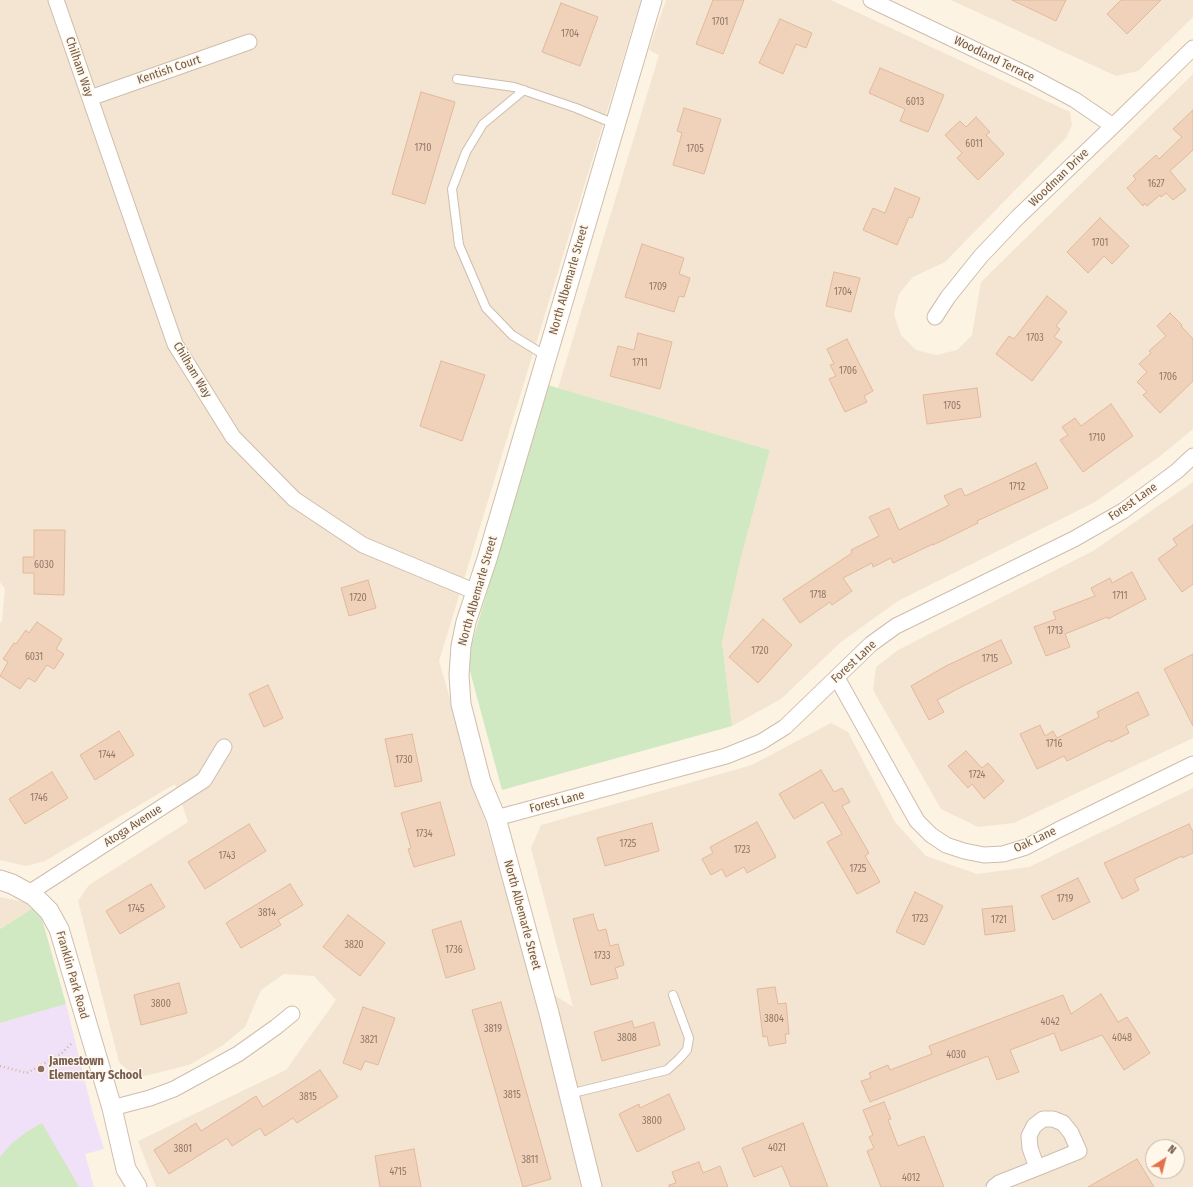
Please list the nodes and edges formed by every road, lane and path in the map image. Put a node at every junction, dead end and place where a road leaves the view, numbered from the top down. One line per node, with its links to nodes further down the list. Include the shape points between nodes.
1 (56, 0): 8 (street, Chilham Way)
2 (652, 0): 9 (street, North Albemarle Street)
3 (871, 0): 10 (street, Woodland Terrace, via 1028,75 1075,100)
4 (249, 42): 8 (street, Kentish Court)
5 (1193, 48): 10 (street, Woodman Drive)
6 (457, 79): 7 (lane, via 514,86)
7 (524, 90): 9 (lane); 12 (lane, via 483,124 466,152 452,189 460,245 486,308 512,335)
8 (90, 98): 14 (street, Chilham Way, via 175,344 233,437 294,499 363,545)
9 (615, 124): 12 (street, North Albemarle Street)
10 (1113, 126): 11 (street, Woodman Drive, via 981,256)
11 (935, 317)
12 (546, 356): 14 (street, North Albemarle Street)
13 (1193, 456): 15 (street, Forest Lane, via 1123,511 1074,539 896,626 871,644)
14 (476, 592): 18 (street, North Albemarle Street, via 461,646 461,704 481,782)
15 (837, 678): 17 (street, Oak Lane, via 917,821 946,845 964,852 1004,854 1026,847); 18 (street, Forest Lane, via 785,727 761,742 726,756)
16 (224, 747): 20 (street, Atoga Avenue, via 204,780)
17 (1193, 764)
18 (496, 818): 25 (street, North Albemarle Street)
19 (0, 880): 20 (street, Franklin Park Road)
20 (29, 893): 23 (street, Franklin Park Road, via 49,911 59,929)
21 (673, 995): 25 (lane, via 689,1038 687,1050 680,1059 667,1070)
22 (292, 1014): 26 (street, via 238,1054 174,1089)
23 (88, 1028): 24 (path, via 61,1054 27,1073); 26 (street, Franklin Park Road)
24 (0, 1066)
25 (569, 1094): 29 (street, North Albemarle Street)
26 (112, 1108): 28 (street, Franklin Park Road, via 126,1169)
27 (1037, 1168): 30 (street, via 999,1182)
28 (137, 1187)
29 (592, 1187)
30 (994, 1187)

